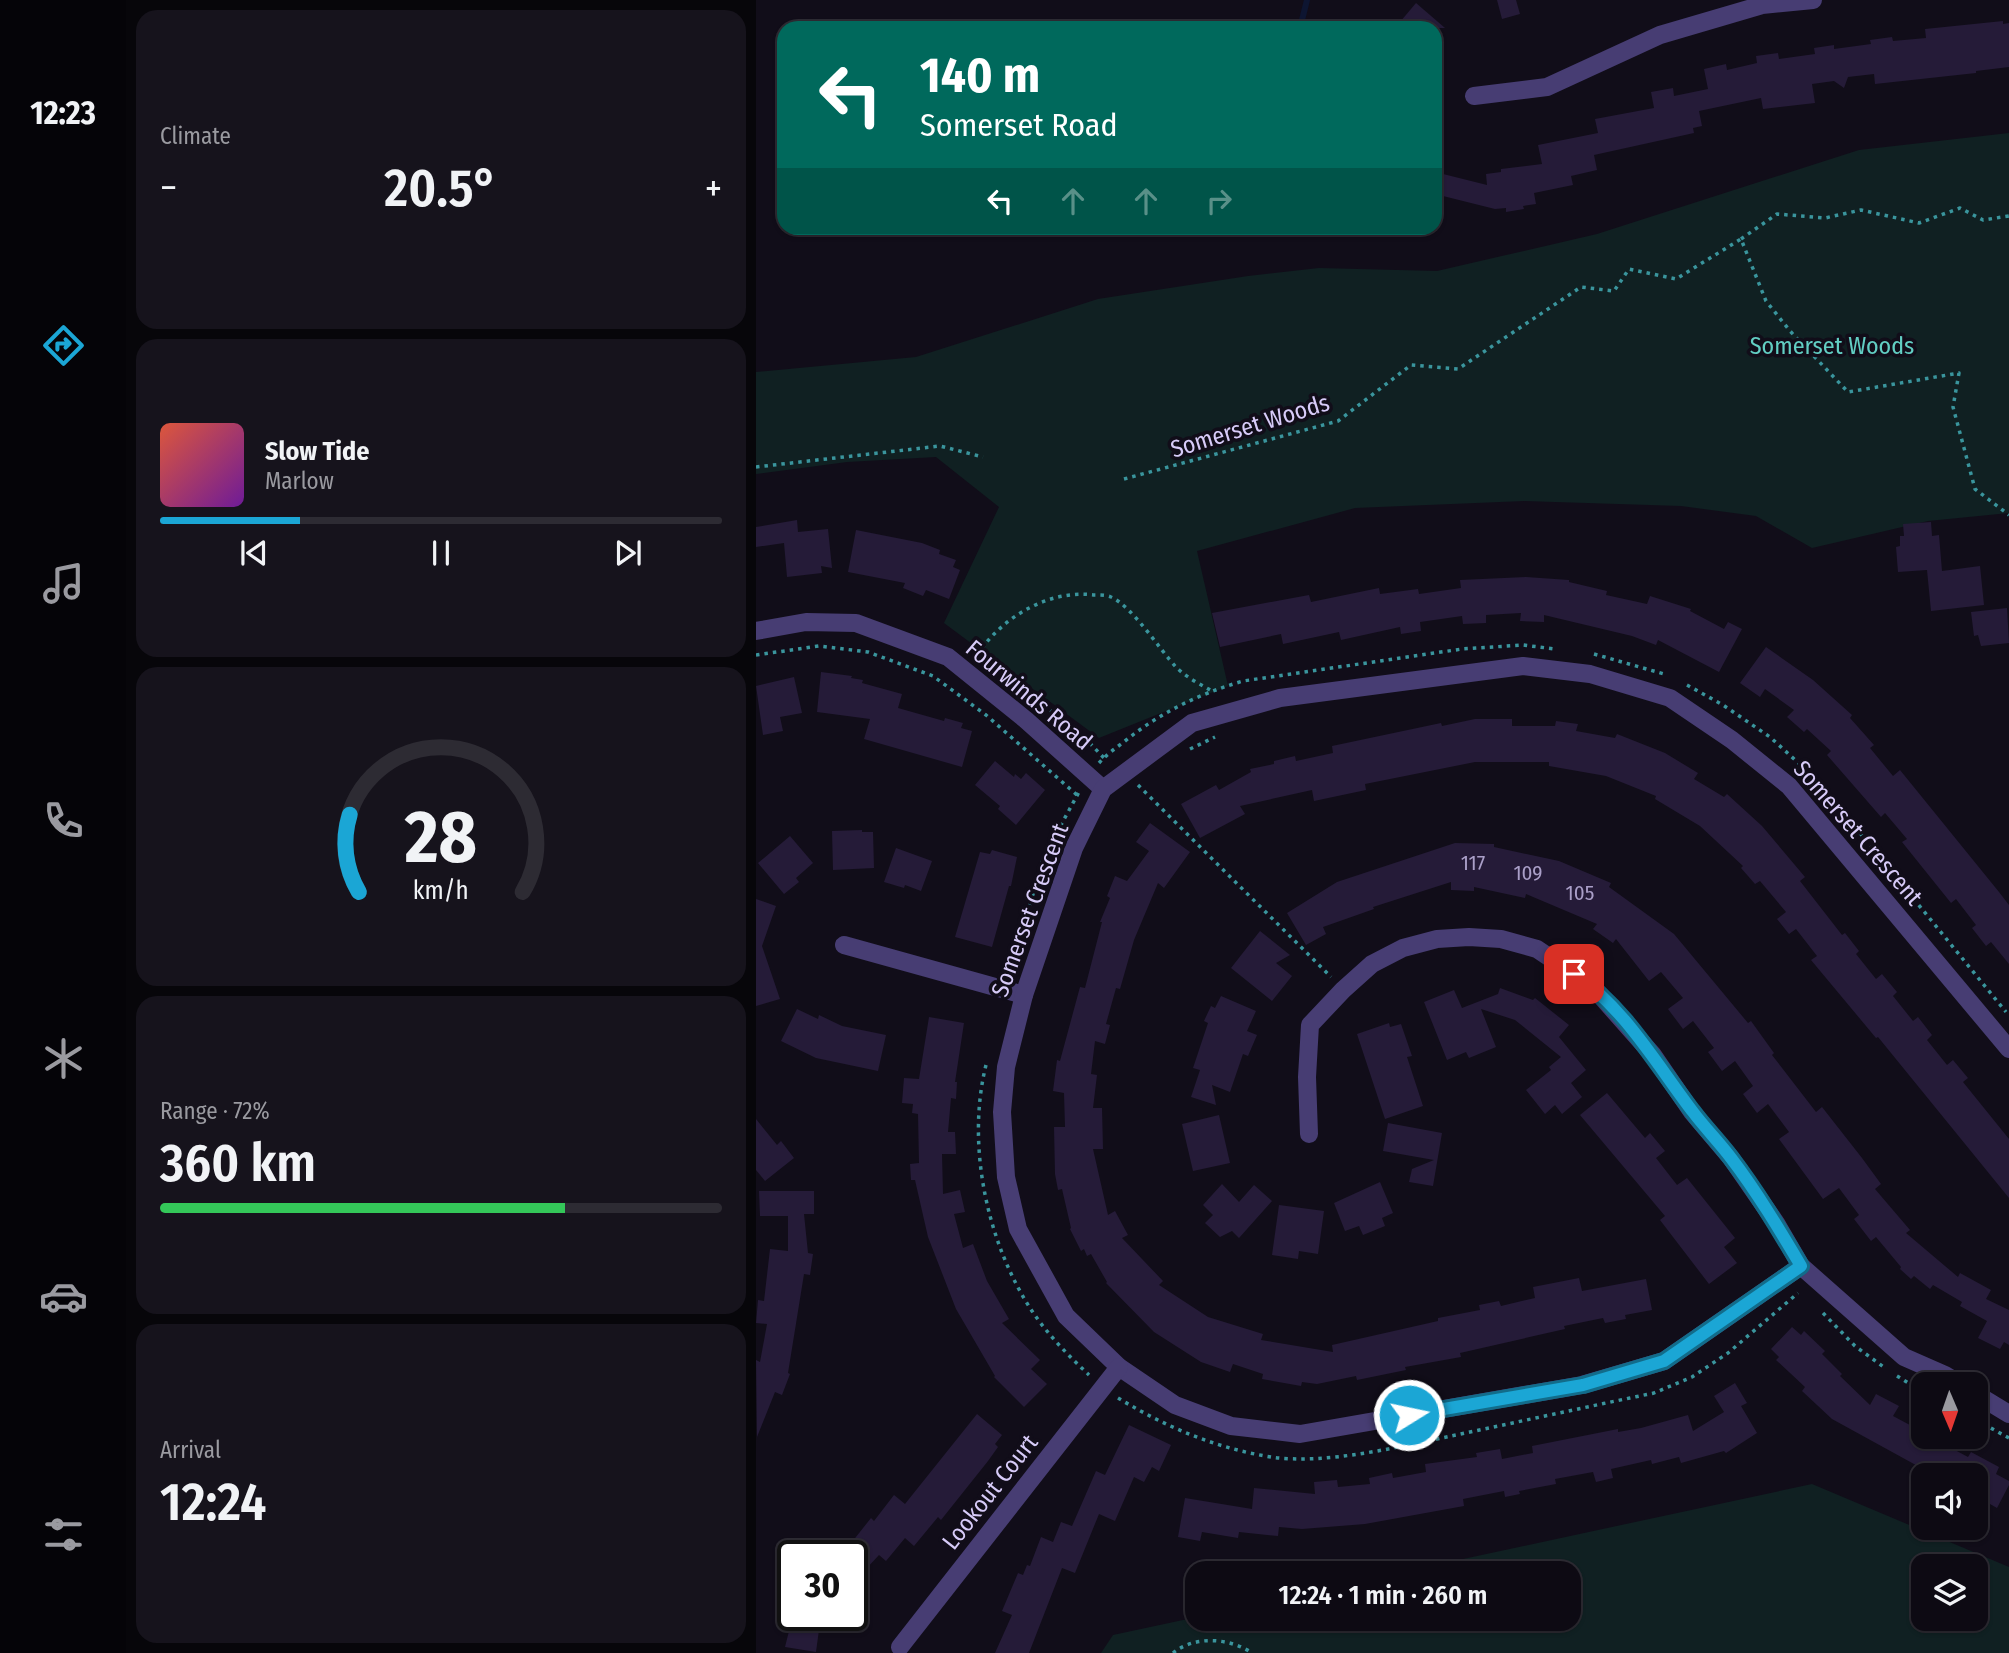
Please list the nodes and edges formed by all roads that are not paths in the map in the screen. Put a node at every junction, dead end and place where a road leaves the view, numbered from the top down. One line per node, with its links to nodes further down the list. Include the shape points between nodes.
1 (1813, 0): 2 (street, via 1762,5 1660,35 1547,87)
2 (1475, 96)
3 (756, 631): 4 (street, Fourwinds Road, via 806,622 856,623 948,657)
4 (1104, 789): 6 (street, Somerset Crescent, via 1074,848); 7 (street, Somerset Crescent, via 1192,723 1280,698 1523,666 1590,674 1670,698 1789,786)
5 (844, 945): 6 (street)
6 (1024, 995): 10 (street, Somerset Crescent, via 1006,1068 1002,1112 1006,1178 1017,1229 1066,1316)
7 (2009, 1049)
8 (1309, 1134): 9 (street, via 1310,1025 1343,990 1372,964 1403,948 1437,939 1501,939 1537,949 1592,986 1653,1055 1731,1158)
9 (1801, 1266): 10 (street, Somerset Crescent, via 1664,1361 1583,1385 1300,1434 1220,1422 1175,1405); 11 (street, via 1904,1357)
10 (1119, 1367): 14 (street, Lookout Court)
11 (1938, 1372)
12 (1988, 1402): 13 (street)
13 (2009, 1415)
14 (900, 1647)

